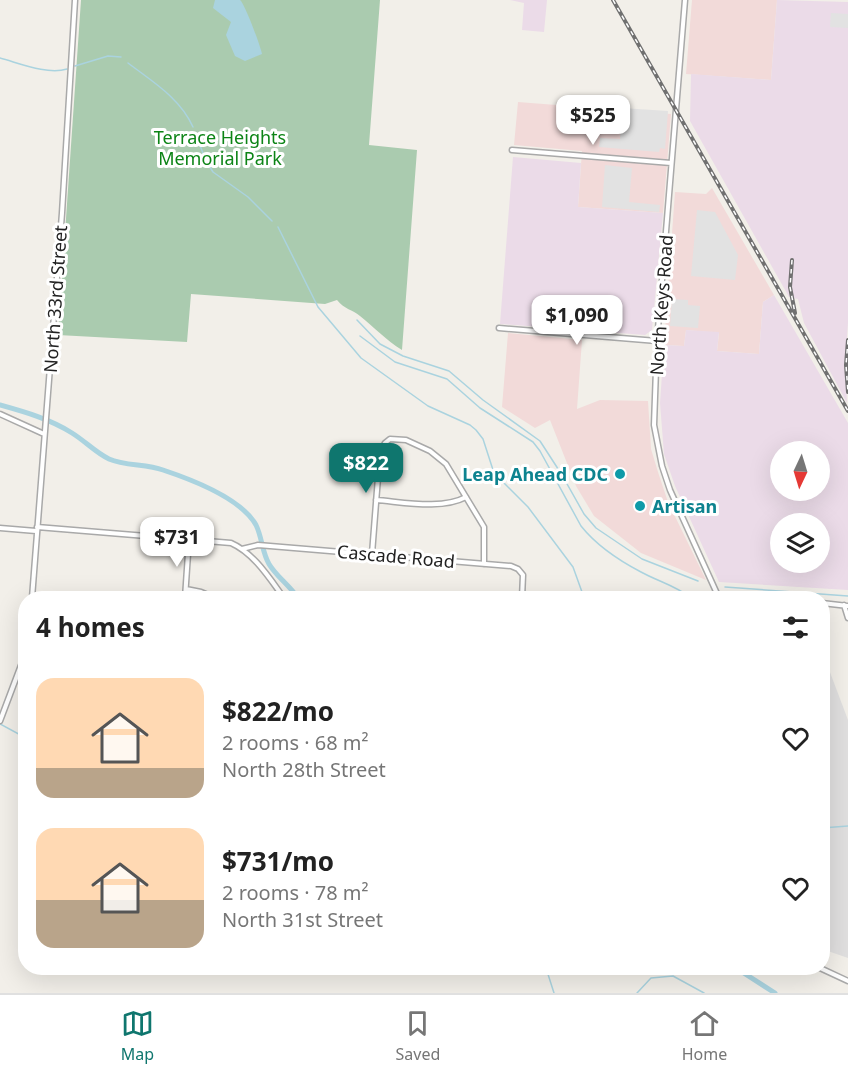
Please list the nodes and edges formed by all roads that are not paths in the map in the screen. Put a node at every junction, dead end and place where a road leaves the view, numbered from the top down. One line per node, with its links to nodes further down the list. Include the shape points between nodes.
1 (75, 0): 8 (street, North 33rd Street)
2 (685, 0): 4 (street, North Keys Road)
3 (512, 150): 4 (street)
4 (671, 163): 6 (street, North Keys Road)
5 (499, 328): 6 (street)
6 (657, 341): 22 (street, North Keys Road, via 653,408 657,445 670,490)
7 (0, 414): 8 (street)
8 (44, 434): 12 (street, North 33rd Street)
9 (466, 497): 10 (street, via 443,504); 10 (street, via 446,464 430,451 397,439 385,443 380,452); 16 (street, via 484,527)
10 (376, 500): 15 (street)
11 (0, 528): 12 (street)
12 (37, 529): 13 (street); 18 (street, North 33rd Street)
13 (189, 539): 14 (street, via 231,543); 17 (street)
14 (242, 549): 15 (street, Cascade Road, via 267,545); 20 (street)
15 (372, 554): 16 (street, Cascade Road)
16 (484, 564): 21 (street, Cascade Road, via 511,566 521,571)
17 (186, 589): 19 (street)
18 (33, 591)
19 (196, 591)
20 (279, 591)
21 (522, 591)
22 (715, 591)
23 (830, 604): 24 (street)
24 (846, 605): 25 (street)
25 (848, 618)
26 (18, 673): 27 (street)
27 (0, 721)
28 (830, 973): 29 (street)
29 (848, 981)

